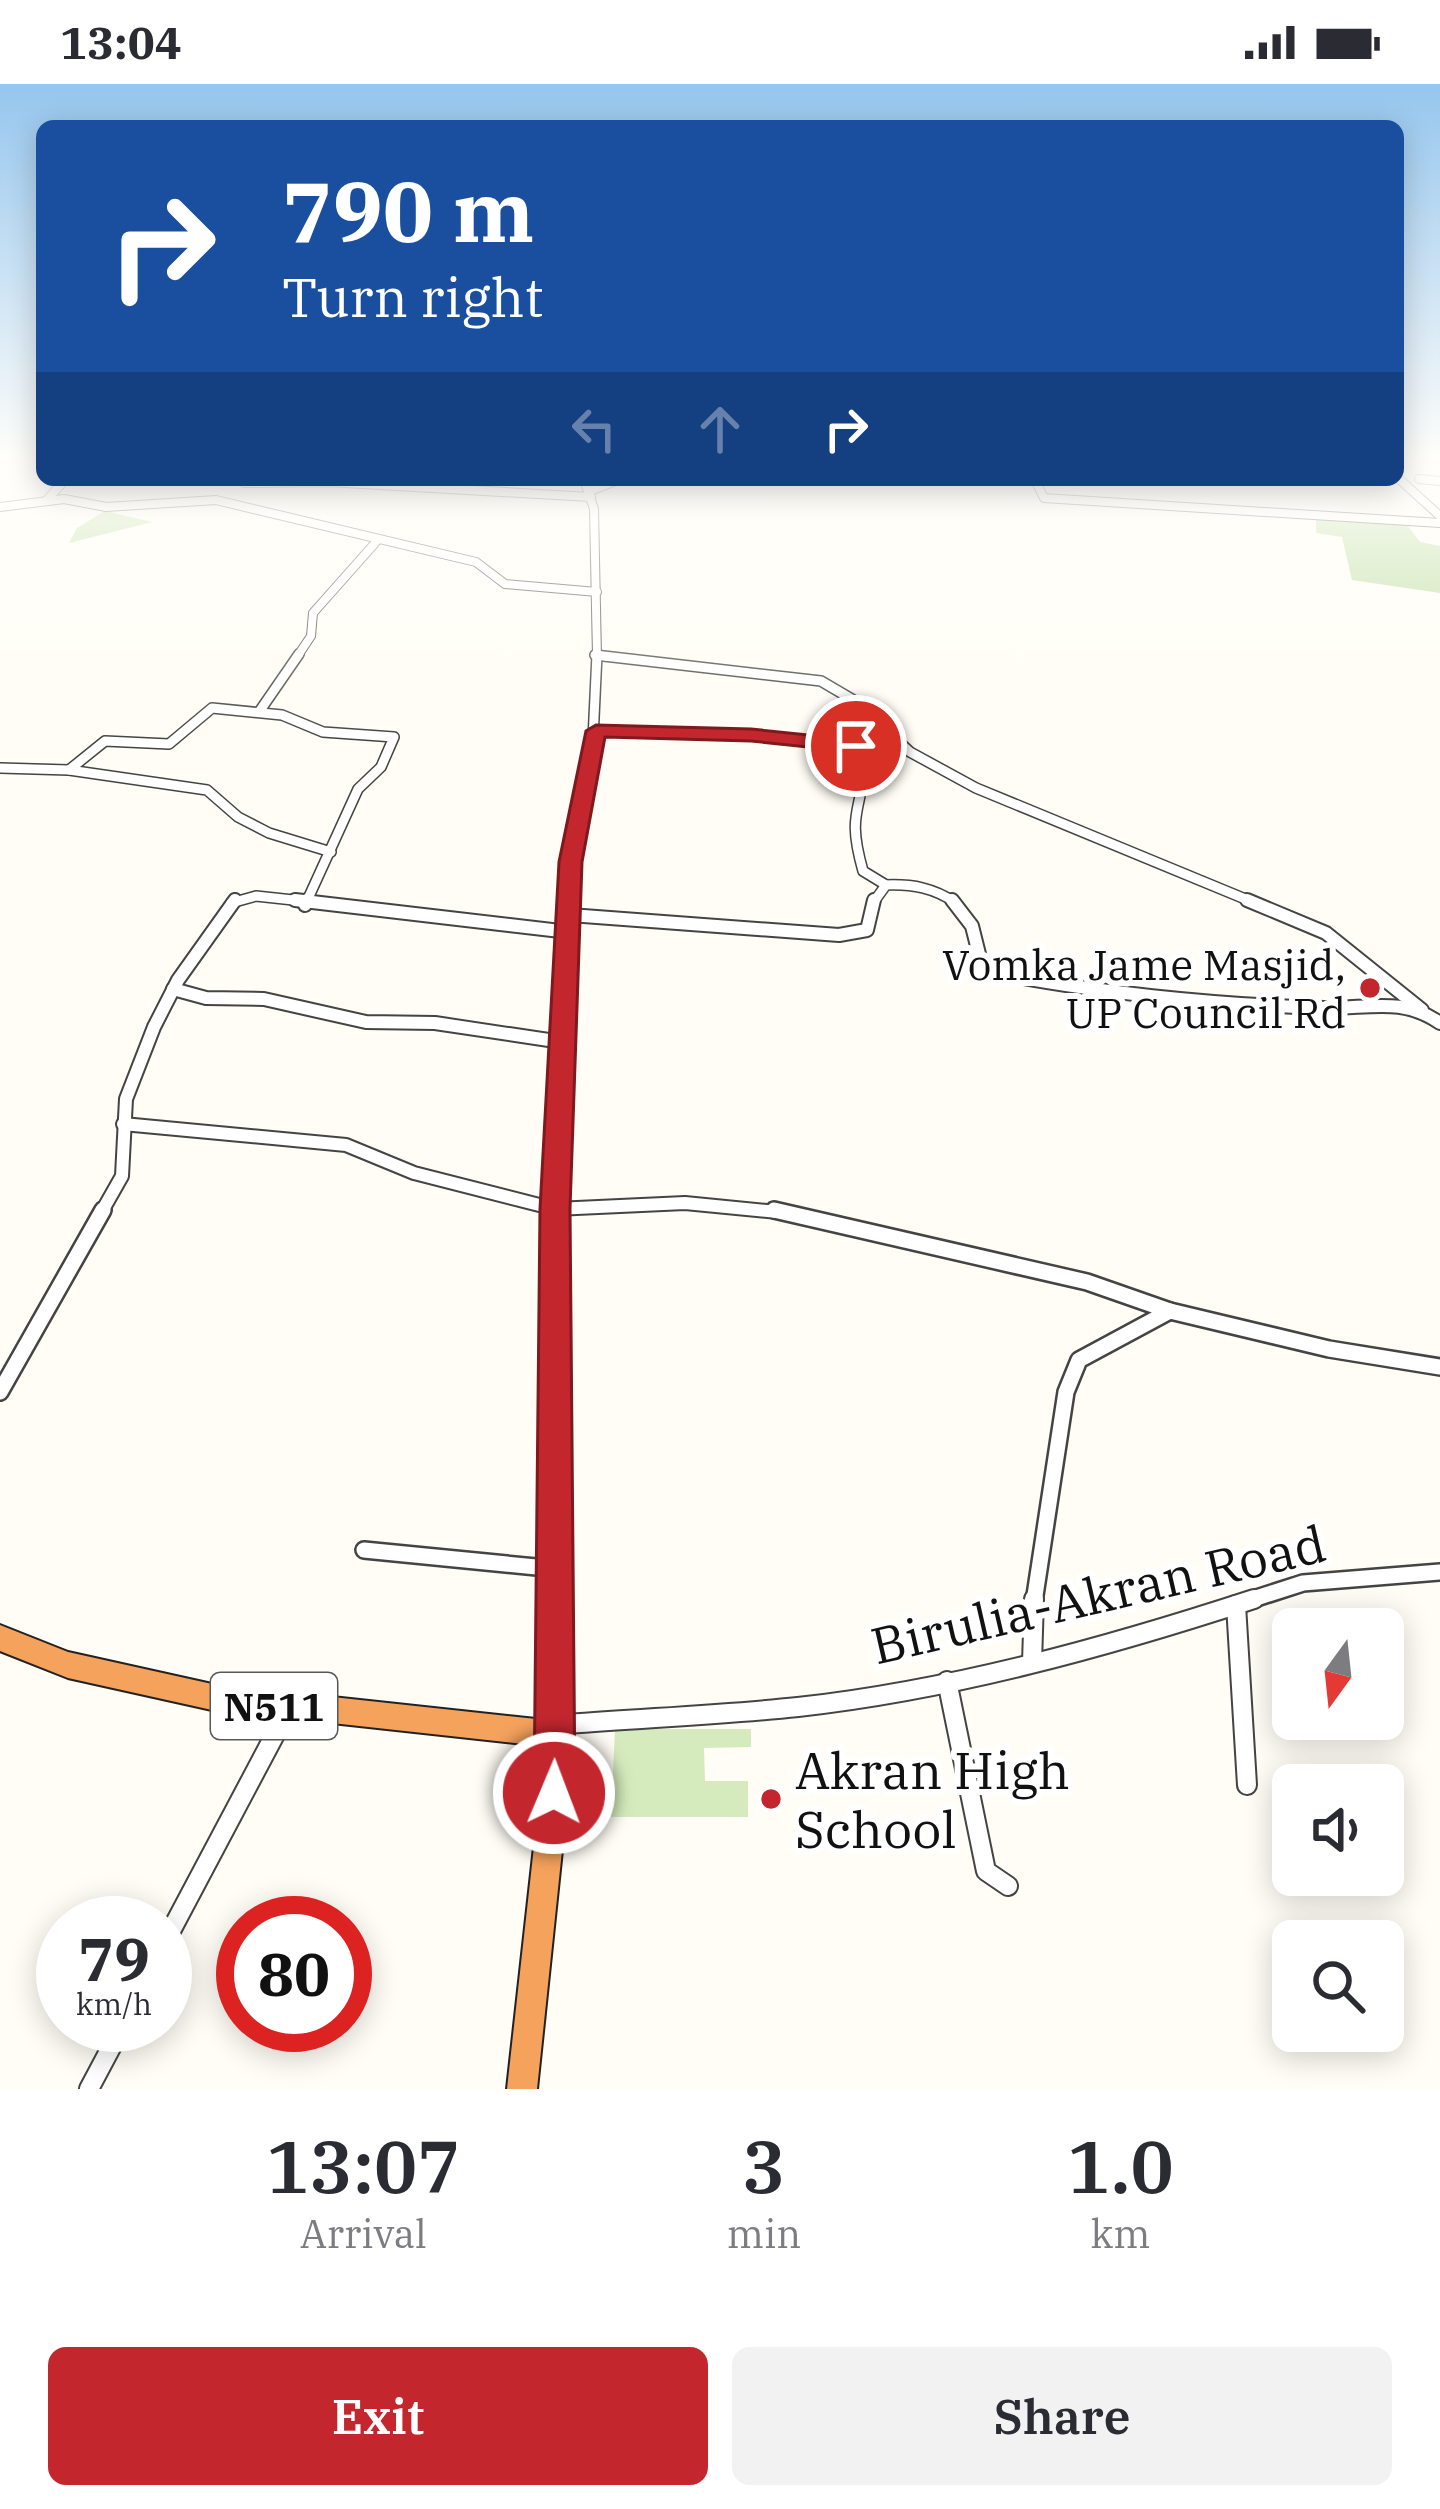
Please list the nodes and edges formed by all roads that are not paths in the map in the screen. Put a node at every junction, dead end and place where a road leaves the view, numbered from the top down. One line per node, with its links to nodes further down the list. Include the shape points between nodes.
1 (367, 553): 6 (street, via 313,614 311,636)
2 (429, 553): 4 (street, via 476,562 505,584)
3 (594, 553): 4 (street)
4 (597, 592): 5 (street)
5 (596, 655): 7 (street); 16 (street, via 821,682 855,701 910,752 976,788 1326,933)
6 (260, 712): 9 (street, via 212,708 169,744 105,741); 10 (street, via 322,732 394,736 381,766 358,789)
7 (596, 731): 11 (street, via 856,746 867,773 852,813 855,842 863,871); 13 (street, via 570,862)
8 (0, 768): 9 (street)
9 (69, 770): 10 (street, via 207,790 269,833)
10 (331, 852): 12 (street)
11 (886, 885): 13 (street, via 867,930 839,935); 16 (street, via 943,891 969,920 982,970 1037,982)
12 (304, 905): 14 (street); 15 (street, via 256,896 233,902)
13 (570, 916): 14 (street)
14 (568, 932): 18 (street)
15 (173, 989): 18 (street, via 366,1022 435,1023); 19 (street, via 134,1075)
16 (1423, 1011): 17 (street)
17 (1440, 1023)
18 (562, 1042): 20 (street)
19 (123, 1124): 20 (street, via 346,1145 413,1173); 23 (street, via 122,1176)
20 (555, 1209): 21 (street, via 765,1208 1087,1282); 25 (street)
21 (1170, 1311): 22 (street); 29 (street, via 1079,1360 1072,1376 1035,1570)
22 (1440, 1367)
23 (0, 1392)
24 (364, 1550): 25 (street)
25 (557, 1569): 32 (street)
26 (1440, 1572): 27 (street, Birulia-Akran Road, via 1303,1583)
27 (1236, 1605): 29 (street, Birulia-Akran Road); 33 (street)
28 (0, 1638): 31 (highway, Birulia-Akran Road / N511, via 129,1681)
29 (1032, 1663): 30 (street, Birulia-Akran Road)
30 (947, 1681): 32 (street, Birulia-Akran Road, via 801,1707 569,1724); 34 (street, via 986,1871)
31 (289, 1708): 32 (highway, Birulia-Akran Road / N511); 35 (street)
32 (555, 1734): 38 (highway)
33 (1247, 1785)
34 (1008, 1886)
35 (189, 1896)
36 (109, 2052): 37 (street)
37 (89, 2089)
38 (521, 2089)

